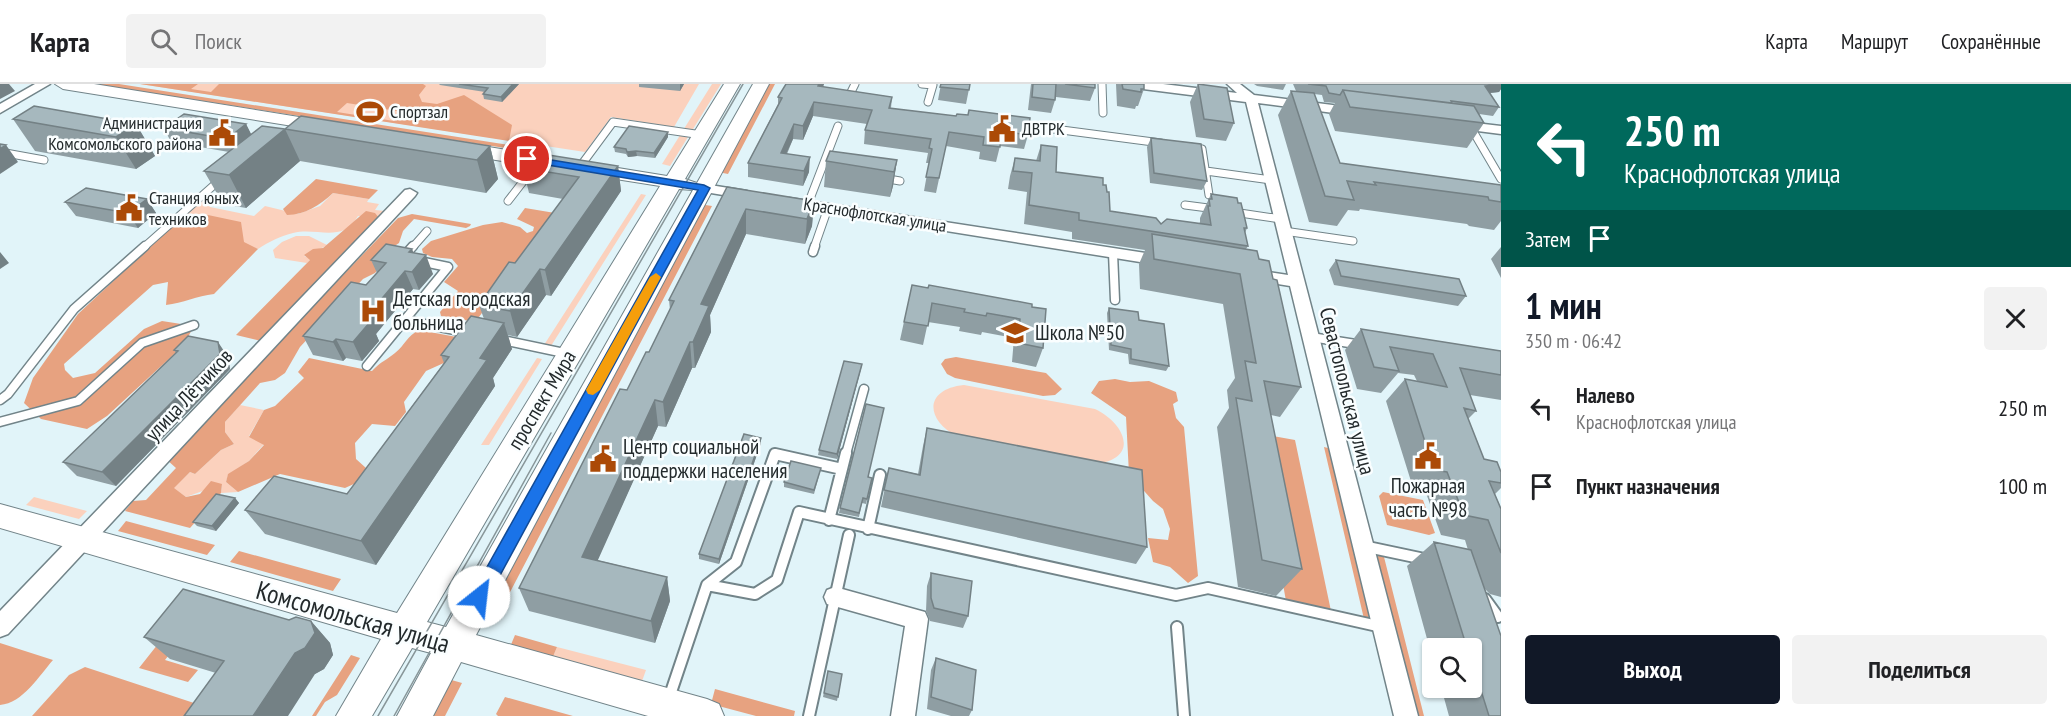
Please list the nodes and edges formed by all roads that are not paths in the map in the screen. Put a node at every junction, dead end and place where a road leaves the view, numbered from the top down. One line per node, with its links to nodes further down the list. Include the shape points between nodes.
1 (44, 84): 13 (street)
2 (63, 84): 21 (main road, via 288,126)
3 (732, 84): 22 (main road, проспект Мира)
4 (761, 84): 39 (main road, проспект Мира)
5 (855, 84): 10 (lane)
6 (922, 84): 12 (lane, via 933,85)
7 (1102, 84): 14 (lane)
8 (1135, 84): 11 (street)
9 (1233, 84): 11 (street)
10 (851, 92)
11 (1251, 99): 15 (street); 36 (street, Севастопольская улица)
12 (928, 102)
13 (0, 109)
14 (1102, 113)
15 (1368, 113)
16 (1447, 123): 18 (street)
17 (838, 126): 30 (lane)
18 (1470, 126): 20 (street); 35 (lane)
19 (1039, 127): 23 (lane)
20 (1501, 130)
21 (351, 131)
22 (702, 135): 29 (lane, via 613,122); 38 (main road, проспект Мира)
23 (1167, 144)
24 (444, 146): 28 (main road, Краснофлотская улица)
25 (1179, 146): 33 (lane, via 1202,149)
26 (0, 152): 27 (lane)
27 (44, 160)
28 (539, 161): 29 (main road, Краснофлотская улица); 42 (lane)
29 (579, 168): 38 (main road, Краснофлотская улица)
30 (821, 169): 32 (lane); 43 (lane)
31 (232, 170): 62 (lane, via 74,309)
32 (833, 171)
33 (1206, 171): 36 (lane); 41 (lane)
34 (877, 177): 37 (lane)
35 (1501, 179)
36 (1271, 180): 46 (street, Севастопольская улица)
37 (900, 181)
38 (672, 183): 39 (main road, Краснофлотская улица); 59 (main road, проспект Мира)
39 (704, 188): 43 (street, Краснофлотская улица); 81 (main road, проспект Мира)
40 (410, 193): 70 (street, улица Лётчиков)
41 (1209, 195)
42 (508, 201)
43 (808, 204): 45 (street, Краснофлотская улица)
44 (1185, 205): 46 (lane)
45 (828, 208): 49 (lane); 50 (street, Краснофлотская улица)
46 (1283, 225): 48 (lane); 53 (street, Севастопольская улица)
47 (427, 231): 55 (lane, via 402,258 448,267)
48 (1353, 242)
49 (813, 252)
50 (1113, 253): 51 (street, Краснофлотская улица, via 1155,256); 54 (lane)
51 (1178, 263)
52 (1235, 272): 53 (street)
53 (1297, 282): 57 (street, Севастопольская улица)
54 (1114, 300)
55 (405, 320): 59 (lane); 60 (lane)
56 (194, 325): 63 (lane, via 142,343 78,401)
57 (1311, 337): 58 (lane); 71 (street, Севастопольская улица)
58 (1376, 348)
59 (569, 354): 80 (main road, проспект Мира)
60 (367, 366)
61 (864, 389): 64 (lane)
62 (0, 400)
63 (0, 422)
64 (842, 470): 67 (lane); 73 (lane, via 775,454 736,562)
65 (880, 475): 68 (lane)
66 (0, 516): 70 (main road, Комсомольская улица)
67 (829, 520): 68 (lane); 73 (lane, via 799,512 777,580 755,594)
68 (868, 529): 79 (lane, via 1176,596 1209,588)
69 (849, 535): 75 (lane)
70 (83, 540): 77 (street, улица Лётчиков); 80 (main road, Комсомольская улица)
71 (1364, 546): 72 (lane); 79 (street, Севастопольская улица)
72 (1438, 562)
73 (707, 585): 82 (lane)
74 (1480, 594): 76 (lane)
75 (835, 597): 86 (lane); 87 (street, via 917,619)
76 (1498, 617)
77 (0, 627)
78 (1177, 627): 88 (lane)
79 (1384, 628): 89 (street, Севастопольская улица)
80 (404, 631): 81 (main road, Комсомольская улица); 83 (main road, проспект Мира)
81 (453, 645): 82 (main road, Комсомольская улица); 84 (main road, проспект Мира)
82 (667, 705): 85 (main road, Комсомольская улица)
83 (352, 716)
84 (414, 716)
85 (707, 716)
86 (809, 716)
87 (903, 716)
88 (1184, 716)
89 (1406, 716)

